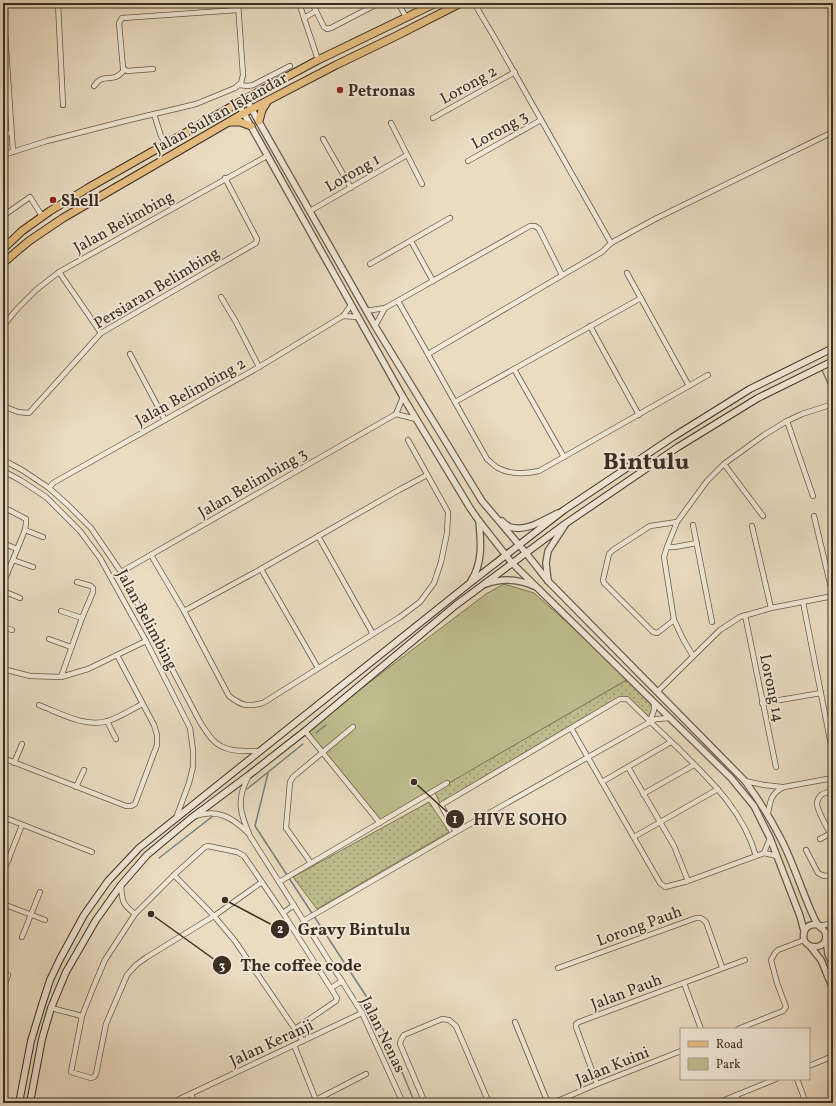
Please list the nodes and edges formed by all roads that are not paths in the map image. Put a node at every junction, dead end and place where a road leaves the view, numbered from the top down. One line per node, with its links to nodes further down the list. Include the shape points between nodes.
1 (3, 3): 12 (street)
2 (58, 3): 28 (street)
3 (238, 3): 11 (street)
4 (299, 3): 15 (street)
5 (312, 3): 13 (street)
6 (379, 3): 13 (street, via 327,29)
7 (398, 3): 14 (street)
8 (436, 3): 14 (main road, Jalan Sultan Iskandar)
9 (460, 3): 26 (main road, Jalan Sultan Iskandar)
10 (474, 3): 20 (street)
11 (238, 10): 19 (street, via 122,18 119,23); 21 (street, via 243,74)
12 (3, 11): 23 (street)
13 (316, 11): 15 (street)
14 (406, 17): 16 (main road, Jalan Sultan Iskandar)
15 (304, 18): 16 (street)
16 (318, 60): 25 (main road, Jalan Sultan Iskandar)
17 (290, 66): 21 (street, via 253,85)
18 (153, 69): 19 (street)
19 (124, 70): 22 (street, via 115,78 98,80)
20 (515, 72): 32 (street, Lorong 2); 33 (street)
21 (239, 85): 31 (street, via 196,104)
22 (94, 86)
23 (9, 90): 24 (street); 38 (street)
24 (3, 91)
25 (246, 99): 27 (main road, Jalan Sultan Iskandar); 29 (street)
26 (269, 100): 29 (main road, Jalan Sultan Iskandar); 34 (main road, via 262,110)
27 (238, 103): 30 (street); 42 (main road, Jalan Sultan Iskandar)
28 (63, 105)
29 (252, 109): 30 (main road, Jalan Sultan Iskandar); 34 (street)
30 (244, 113): 35 (main road, Jalan Sultan Iskandar); 37 (street)
31 (154, 114): 42 (street); 43 (street)
32 (433, 118)
33 (542, 120): 47 (street, Lorong 3); 56 (street)
34 (259, 121): 51 (street)
35 (229, 122): 37 (main road); 58 (main road, Jalan Sultan Iskandar, via 63,218 29,241)
36 (391, 123): 45 (street)
37 (251, 126): 46 (street)
38 (11, 132): 40 (street); 43 (street)
39 (833, 132): 56 (street, via 657,218)
40 (3, 136)
41 (323, 139): 50 (street)
42 (166, 144): 53 (main road, Jalan Sultan Iskandar)
43 (12, 152): 44 (street)
44 (3, 155)
45 (407, 155): 49 (street); 50 (street, Lorong 1)
46 (267, 156): 48 (street, Jalan Belimbing); 67 (street)
47 (468, 161)
48 (225, 178): 60 (street, Jalan Belimbing); 75 (street, Persiaran Belimbing, via 257,239 256,243)
49 (422, 184)
50 (351, 188): 51 (street, Lorong 1)
51 (310, 211): 69 (street)
52 (3, 216): 53 (street, via 30,197)
53 (42, 216): 57 (main road, Jalan Sultan Iskandar)
54 (450, 218): 55 (street)
55 (411, 241): 59 (street); 63 (street)
56 (612, 243): 62 (street, via 602,252)
57 (3, 249)
58 (3, 264)
59 (370, 264)
60 (59, 272): 72 (street, Jalan Belimbing, via 36,290); 75 (street)
61 (627, 273): 65 (street)
62 (562, 275): 63 (street, via 539,229 530,226); 78 (street)
63 (433, 281): 66 (street)
64 (221, 297): 80 (street)
65 (641, 298): 74 (street); 83 (street)
66 (398, 301): 68 (street); 78 (street)
67 (352, 305): 70 (street, Jalan Belimbing 2); 71 (street)
68 (385, 308): 69 (street); 73 (street)
69 (366, 311): 73 (street)
70 (343, 316): 71 (street); 80 (street, Jalan Belimbing 2)
71 (358, 317): 84 (street)
72 (3, 326)
73 (375, 326): 103 (street, via 482,501)
74 (590, 326): 81 (street); 89 (street)
75 (101, 333): 87 (street, Persiaran Belimbing, via 28,414)
76 (833, 348): 102 (main road, via 750,389)
77 (130, 354): 91 (street)
78 (428, 354): 85 (street)
79 (833, 361): 108 (main road, via 758,398 678,447)
80 (259, 367): 91 (street, Jalan Belimbing 2)
81 (514, 369): 85 (street); 94 (street)
82 (708, 375): 83 (street)
83 (689, 386): 89 (street)
84 (403, 397): 88 (street); 90 (street)
85 (455, 402): 94 (street, via 487,459 497,468 527,474 539,471)
86 (833, 404): 92 (street)
87 (3, 406)
88 (396, 414): 90 (street); 120 (street, Jalan Belimbing 3)
89 (639, 414): 94 (street)
90 (416, 419): 106 (street)
91 (165, 420): 99 (street, Jalan Belimbing 2, via 53,483)
92 (786, 421): 96 (street); 100 (street)
93 (408, 440): 98 (street)
94 (564, 457)
95 (3, 460): 99 (street, Jalan Belimbing)
96 (724, 464): 104 (street); 107 (street, via 707,480)
97 (3, 471): 148 (street, Jalan Belimbing, via 46,497 80,531 100,558)
98 (427, 475): 112 (street); 146 (street, via 448,512 442,562 434,583 420,602)
99 (49, 488): 126 (street, Jalan Belimbing, via 91,528)
100 (813, 496)
101 (9, 510): 111 (street, via 26,519)
102 (564, 510): 103 (street, via 534,526 523,528 509,526); 116 (main road)
103 (494, 515): 116 (street)
104 (763, 516)
105 (814, 516): 134 (street)
106 (479, 521): 121 (street); 130 (street, via 479,561)
107 (677, 522): 117 (street); 142 (street, via 650,526 613,550 609,554 603,580 604,584 653,632 657,633)
108 (565, 524): 119 (main road); 128 (street, via 548,551)
109 (693, 526): 115 (street)
110 (752, 526): 137 (street)
111 (25, 530): 113 (street); 118 (street)
112 (318, 536): 125 (street); 146 (street)
113 (43, 538)
114 (3, 543): 118 (street)
115 (697, 543): 117 (street); 143 (street)
116 (519, 545): 119 (street); 121 (main road)
117 (666, 547): 142 (street, via 664,557)
118 (17, 549): 122 (street)
119 (526, 553): 123 (main road); 128 (street)
120 (151, 555): 126 (street, Jalan Belimbing 3); 139 (street)
121 (506, 555): 123 (street); 130 (main road)
122 (13, 560): 124 (street); 127 (street)
123 (512, 563): 131 (main road); 133 (street)
124 (33, 567)
125 (261, 569): 139 (street); 152 (street)
126 (121, 572): 171 (street, Jalan Belimbing, via 209,735 225,748)
127 (4, 581)
128 (548, 581): 156 (street)
129 (77, 582): 141 (street, via 93,588)
130 (470, 583): 171 (main road)
131 (480, 586): 133 (street, via 503,580 519,581 533,585); 167 (main road)
132 (3, 591): 135 (street)
133 (543, 593): 158 (street)
134 (833, 596): 136 (street)
135 (20, 598)
136 (803, 602): 137 (street); 157 (street)
137 (771, 608): 140 (street)
138 (61, 610): 141 (street)
139 (184, 611): 152 (street, via 229,696 238,703 250,706 263,703)
140 (745, 615): 151 (street, via 720,630); 159 (street, Lorong 14)
141 (82, 618): 149 (street)
142 (674, 620): 151 (street)
143 (712, 622)
144 (3, 627): 145 (street)
145 (12, 630)
146 (373, 634): 152 (street)
147 (49, 639): 149 (street)
148 (146, 641): 150 (street); 193 (street, Jalan Belimbing, via 190,728 194,750 189,783)
149 (71, 647): 154 (street)
150 (117, 655): 154 (street, via 88,669); 160 (street)
151 (693, 656): 156 (street)
152 (318, 668)
153 (4, 669): 154 (street, via 30,676); 155 (street)
154 (61, 677)
155 (3, 678)
156 (657, 692): 183 (street)
157 (821, 693): 159 (street); 173 (street)
158 (654, 702): 162 (street); 164 (street)
159 (762, 703): 179 (street, Lorong 14)
160 (142, 704): 163 (street); 186 (street, via 154,725 157,745 135,804 126,806)
161 (39, 705): 163 (street, via 83,722)
162 (670, 718): 164 (street); 202 (street, via 731,778 754,806)
163 (107, 721): 168 (street)
164 (650, 722): 166 (street, via 624,699); 169 (street); 174 (street)
165 (353, 727): 172 (street)
166 (571, 728): 174 (street); 198 (street, via 441,805)
167 (305, 731): 172 (street); 181 (main road)
168 (116, 739)
169 (671, 742): 177 (street); 178 (street)
170 (22, 744): 176 (street)
171 (260, 751): 193 (main road)
172 (322, 753): 196 (street); 211 (street, via 290,782 286,828)
173 (833, 755)
174 (588, 757): 184 (street); 198 (street)
175 (3, 758): 176 (street)
176 (14, 763): 186 (street)
177 (694, 764): 188 (street); 190 (street)
178 (628, 767): 184 (street); 190 (street)
179 (776, 767)
180 (84, 770): 186 (street)
181 (248, 775): 194 (main road); 200 (street, Jalan Nenas, via 243,786 241,811)
182 (833, 778): 187 (street)
183 (745, 781): 187 (street); 191 (street)
184 (602, 782): 201 (street)
185 (447, 784): 196 (street)
186 (76, 787)
187 (784, 787): 191 (street, via 773,794)
188 (718, 789): 195 (street); 208 (street, via 746,829)
189 (833, 790): 199 (street, via 822,794 817,803)
190 (643, 794): 195 (street)
191 (768, 814): 229 (street)
192 (3, 818): 197 (street)
193 (176, 818): 265 (main road, via 139,848 108,881 84,915 50,980 31,1041)
194 (190, 819): 200 (street, Jalan Nenas, via 203,814 223,815 238,823); 218 (main road, via 147,855)
195 (660, 822): 201 (street); 215 (street, via 678,854)
196 (380, 823): 211 (street)
197 (22, 825): 205 (street); 210 (street)
198 (456, 832): 227 (street)
199 (831, 833): 203 (street)
200 (250, 836): 217 (street, Jalan Nenas)
201 (634, 837): 215 (street, via 662,886)
202 (770, 838): 206 (street); 209 (street)
203 (820, 839)
204 (806, 850): 214 (street, via 818,873 824,876)
205 (92, 852)
206 (764, 853): 208 (street); 209 (street)
207 (3, 856): 210 (street)
208 (756, 856): 215 (street)
209 (777, 856): 231 (street)
210 (9, 859): 212 (street)
211 (312, 863): 217 (street)
212 (3, 873)
213 (174, 874): 216 (street, via 205,847 211,847 241,853); 223 (street); 225 (street)
214 (833, 875)
215 (688, 881)
216 (262, 882): 222 (street); 225 (street)
217 (279, 882): 221 (street, Jalan Nenas)
218 (121, 885): 223 (street, via 122,899 126,907); 246 (main road, via 84,939 66,972)
219 (40, 892): 224 (street)
220 (3, 904): 224 (street)
221 (294, 905): 222 (street); 227 (street, Jalan Nenas)
222 (283, 913): 243 (street)
223 (135, 914): 248 (street, via 105,960)
224 (32, 915): 226 (street); 232 (street)
225 (214, 916): 248 (street, via 147,957 127,975 106,1024 96,1074 91,1078 71,1072); 252 (street, via 235,941)
226 (45, 920)
227 (304, 921): 241 (street, Jalan Nenas)
228 (833, 922): 229 (street)
229 (820, 925): 231 (street, via 812,924); 233 (street)
230 (833, 927): 233 (street)
231 (804, 931): 234 (street)
232 (22, 937)
233 (826, 937): 235 (street, via 820,946); 237 (street, via 828,954)
234 (804, 940): 235 (street); 251 (street, via 778,950 771,960 786,1007 783,1011)
235 (810, 946): 244 (street, via 821,960)
236 (745, 960): 238 (street, Jalan Pauh)
237 (833, 966)
238 (722, 967): 239 (street, Lorong Pauh, via 706,922 696,918); 242 (street, Jalan Pauh)
239 (558, 968)
240 (8, 975): 245 (street)
241 (342, 981): 243 (street); 247 (street, Jalan Nenas)
242 (684, 983): 250 (street); 261 (street, Jalan Pauh, via 576,1024)
243 (331, 988): 252 (street, via 337,998 336,1001)
244 (833, 989)
245 (3, 990)
246 (51, 1008): 248 (street); 266 (main road, via 42,1039)
247 (362, 1013): 253 (street, Jalan Keranji); 270 (street, Jalan Nenas)
248 (82, 1016)
249 (515, 1022): 273 (street)
250 (701, 1028)
251 (740, 1028)
252 (295, 1029): 253 (street)
253 (303, 1041): 254 (street, Jalan Keranji)
254 (294, 1045): 262 (street, Jalan Keranji); 264 (street)
255 (680, 1051): 261 (street, Jalan Kuini)
256 (833, 1056): 257 (street)
257 (810, 1066)
258 (366, 1074): 264 (street)
259 (774, 1080): 263 (street)
260 (797, 1080): 277 (street)
261 (597, 1084): 274 (street, Jalan Kuini)
262 (191, 1094): 267 (street, Jalan Keranji); 268 (street)
263 (736, 1096): 275 (street); 276 (street)
264 (316, 1100): 269 (street)
265 (19, 1103)
266 (30, 1103)
267 (171, 1103)
268 (195, 1103)
269 (310, 1103)
270 (403, 1103)
271 (425, 1103): 272 (street, via 400,1044 404,1035 442,1019 456,1026)
272 (489, 1103)
273 (548, 1103)
274 (553, 1103)
275 (717, 1103)
276 (739, 1103)
277 (806, 1103)

